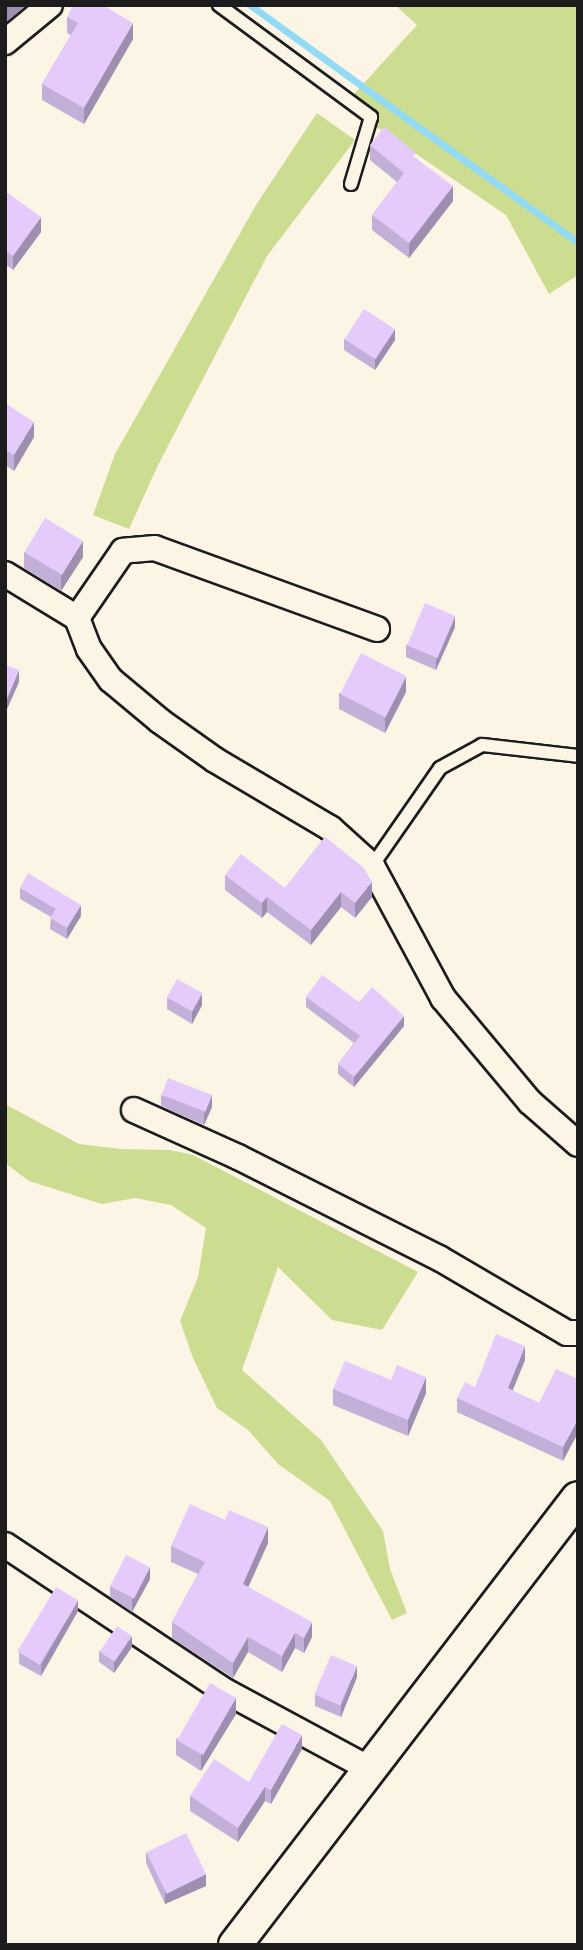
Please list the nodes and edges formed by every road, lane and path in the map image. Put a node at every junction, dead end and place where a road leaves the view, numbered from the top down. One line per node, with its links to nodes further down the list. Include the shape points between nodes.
1 (50, 5): 3 (street)
2 (219, 5): 4 (lane, via 371,117)
3 (5, 42)
4 (351, 184)
5 (5, 574): 6 (street)
6 (77, 618): 7 (street, via 123,551 155,548); 9 (street, via 89,649 111,680 160,722 330,828)
7 (377, 629)
8 (578, 756): 9 (lane, via 482,745 440,768)
9 (372, 866): 11 (street, via 443,998 530,1102)
10 (134, 1110): 12 (street, via 439,1258 566,1333)
11 (578, 1144)
12 (578, 1333)
13 (578, 1498): 15 (street)
14 (5, 1545): 15 (street, via 225,1691)
15 (370, 1769): 16 (street)
16 (235, 1945)

